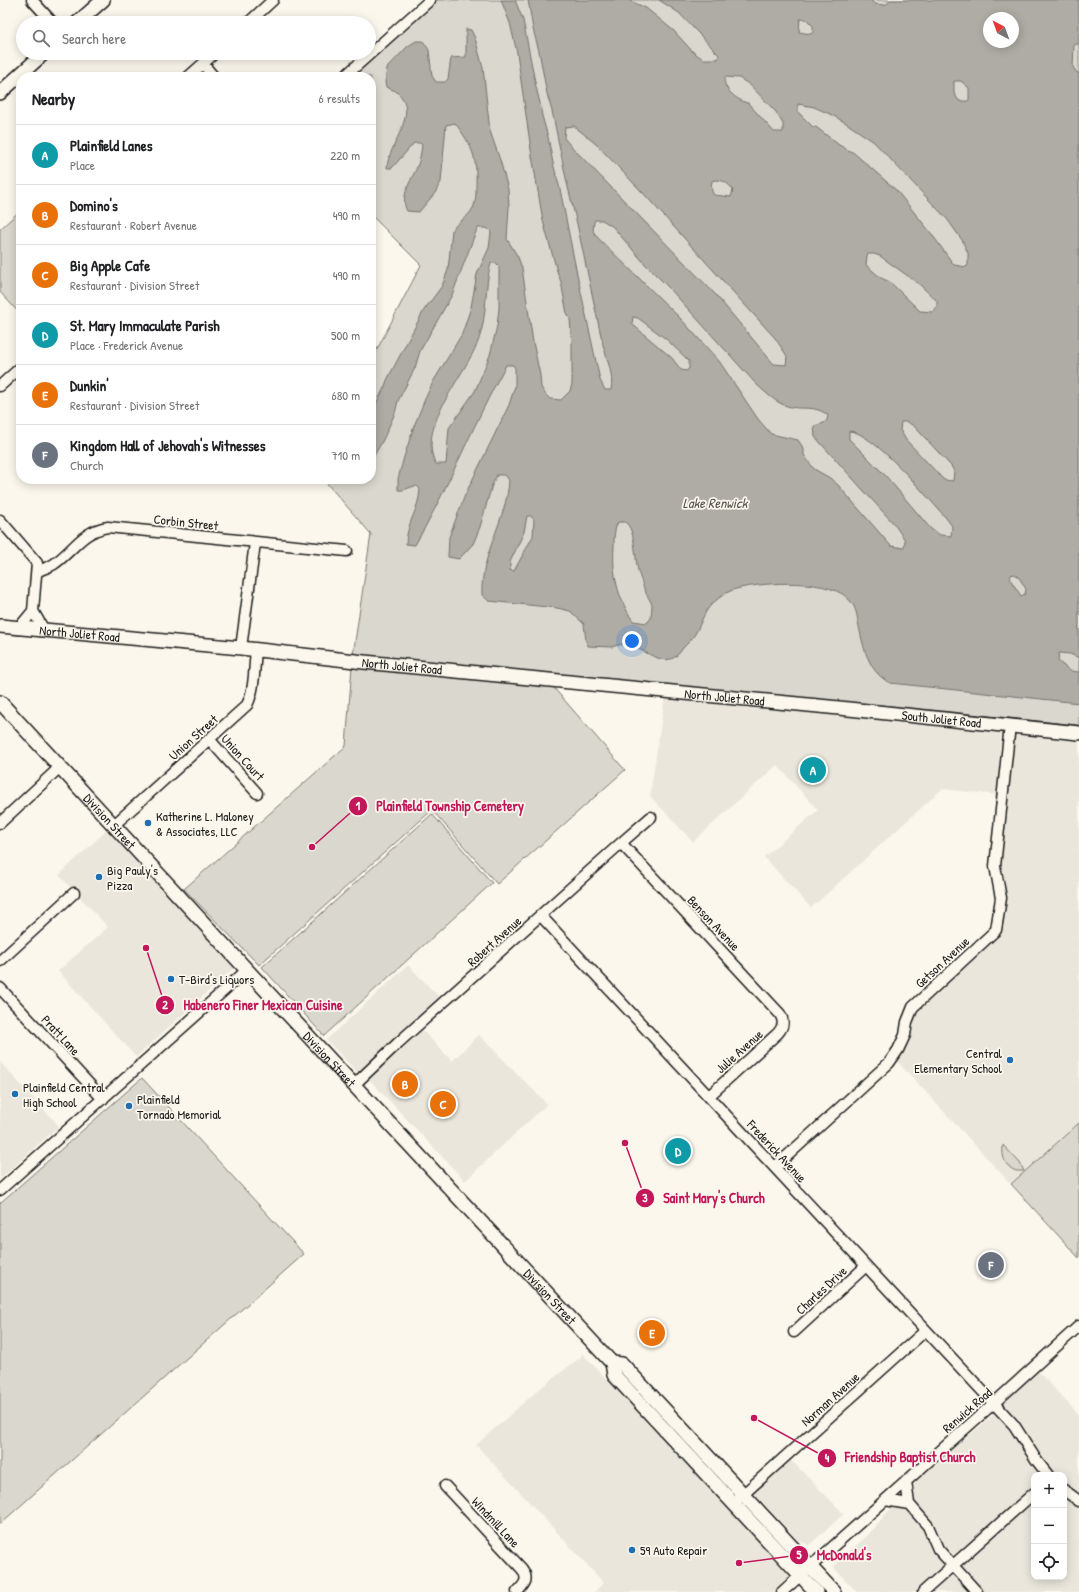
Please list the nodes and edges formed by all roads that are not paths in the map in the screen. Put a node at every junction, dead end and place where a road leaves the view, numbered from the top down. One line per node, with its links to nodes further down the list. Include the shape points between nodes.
1 (32, 0): 5 (street)
2 (103, 0): 6 (main road)
3 (273, 0): 7 (street)
4 (430, 0): 8 (street)
5 (47, 16)
6 (85, 16)
7 (256, 16)
8 (376, 48)
9 (36, 60): 13 (main road)
10 (207, 60): 12 (street)
11 (363, 60): 16 (street)
12 (203, 64): 14 (street); 15 (street)
13 (23, 72)
14 (194, 72)
15 (210, 72)
16 (350, 72)
17 (16, 78): 18 (main road)
18 (0, 93)
19 (16, 372): 20 (street)
20 (0, 386)
21 (0, 520): 24 (street, via 34,560)
22 (255, 543): 23 (street, Corbin Street); 24 (street, Corbin Street, via 108,527 86,535 54,564); 29 (street)
23 (347, 551)
24 (37, 572): 25 (street)
25 (33, 611): 27 (street); 28 (street)
26 (0, 626): 27 (main road, North Joliet Road)
27 (18, 628): 28 (main road, North Joliet Road)
28 (44, 630): 29 (main road, North Joliet Road)
29 (241, 648): 30 (main road, North Joliet Road)
30 (256, 650): 32 (main road, North Joliet Road); 35 (street, Union Street, via 251,694 247,705)
31 (0, 702): 36 (main road, Division Street)
32 (803, 705): 33 (main road, South Joliet Road)
33 (1010, 725): 34 (main road, South Joliet Road); 51 (street, Getson Avenue, via 995,866 1001,898 996,930 913,1007 905,1036 889,1063)
34 (1079, 732)
35 (209, 739): 37 (street, Union Court); 40 (street, Union Street)
36 (60, 767): 39 (street); 40 (main road, Division Street)
37 (257, 793)
38 (651, 817): 41 (street, Robert Avenue)
39 (0, 823)
40 (114, 825): 45 (main road, Division Street)
41 (621, 843): 43 (street, Robert Avenue); 47 (street, Benson Avenue, via 780,1014)
42 (74, 893): 44 (street)
43 (541, 916): 48 (street, Robert Avenue); 49 (street, Frederick Avenue)
44 (0, 961)
45 (247, 970): 48 (main road, Division Street); 50 (street)
46 (0, 988): 50 (street, Pratt Lane)
47 (783, 1024): 49 (street, Julie Avenue, via 778,1033)
48 (354, 1085): 63 (main road, Division Street, via 612,1362 622,1364)
49 (709, 1096): 51 (street, Frederick Avenue)
50 (103, 1099): 52 (street)
51 (775, 1167): 53 (street, Frederick Avenue)
52 (0, 1190)
53 (866, 1266): 55 (street, Frederick Avenue); 56 (street, Charles Drive)
54 (1078, 1327): 57 (street, Renwick Road)
55 (926, 1330): 57 (street, Frederick Avenue); 63 (street, Norman Avenue)
56 (794, 1332)
57 (994, 1404): 58 (street, Frederick Avenue, via 1014,1425); 59 (street, Renwick Road)
58 (1046, 1472)
59 (906, 1481): 64 (street, Renwick Road); 66 (street)
60 (445, 1486): 70 (street, Windmill Lane, via 522,1569 527,1577 526,1582)
61 (1067, 1492): 65 (street)
62 (1031, 1496): 68 (street)
63 (738, 1498): 67 (main road, Division Street); 69 (main road, Division Street)
64 (885, 1500): 66 (street); 67 (street, Renwick Road)
65 (1079, 1501)
66 (909, 1504): 68 (street, via 928,1526 938,1549)
67 (810, 1566): 69 (street, Renwick Road); 73 (main road, Division Street)
68 (953, 1566): 74 (street); 75 (street)
69 (800, 1575): 71 (street, Renwick Road); 72 (main road, Division Street)
70 (517, 1592)
71 (782, 1592)
72 (816, 1592)
73 (834, 1592)
74 (923, 1592)
75 (977, 1592)

